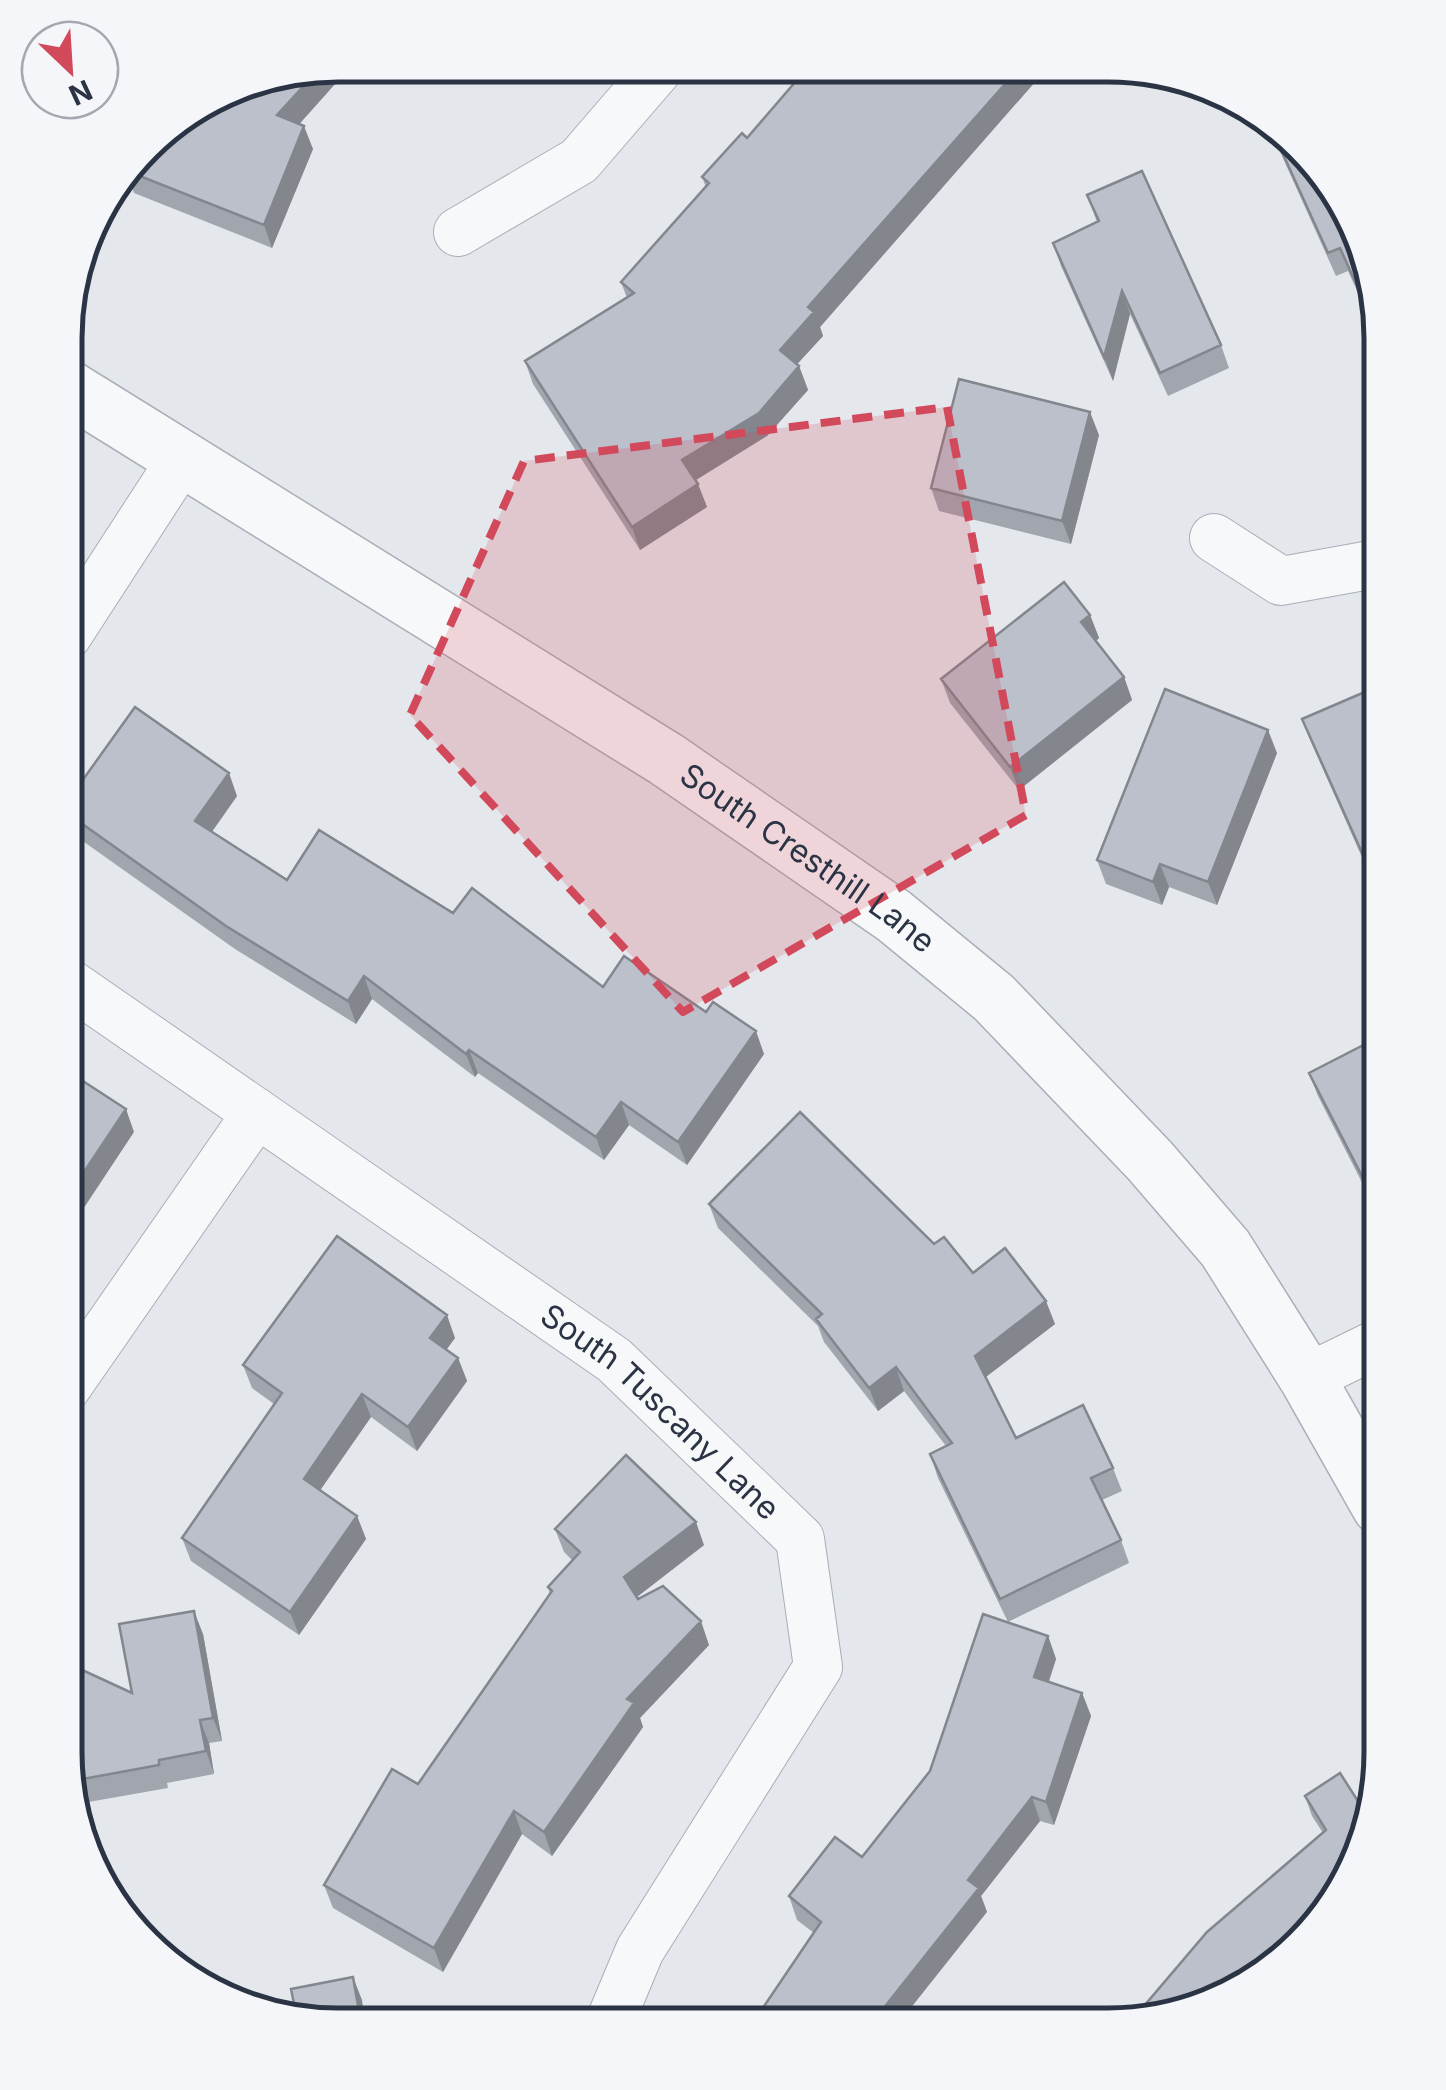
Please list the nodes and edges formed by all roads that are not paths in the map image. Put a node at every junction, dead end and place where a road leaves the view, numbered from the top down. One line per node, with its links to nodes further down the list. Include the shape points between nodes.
1 (646, 83): 2 (street, via 579,161)
2 (458, 232)
3 (83, 398): 4 (street, South Cresthill Lane)
4 (180, 460): 7 (street); 12 (street, South Cresthill Lane, via 666,760 894,916 994,998 1150,1160 1225,1248)
5 (1214, 538): 6 (street, via 1281,581)
6 (1364, 566)
7 (83, 611)
8 (83, 993): 9 (street, South Tuscany Lane)
9 (257, 1113): 11 (street); 14 (street, South Tuscany Lane, via 614,1360 800,1539 818,1667 640,1950)
10 (1363, 1350): 12 (street)
11 (83, 1364)
12 (1306, 1378): 13 (street, South Cresthill Lane)
13 (1363, 1478)
14 (616, 2008)

